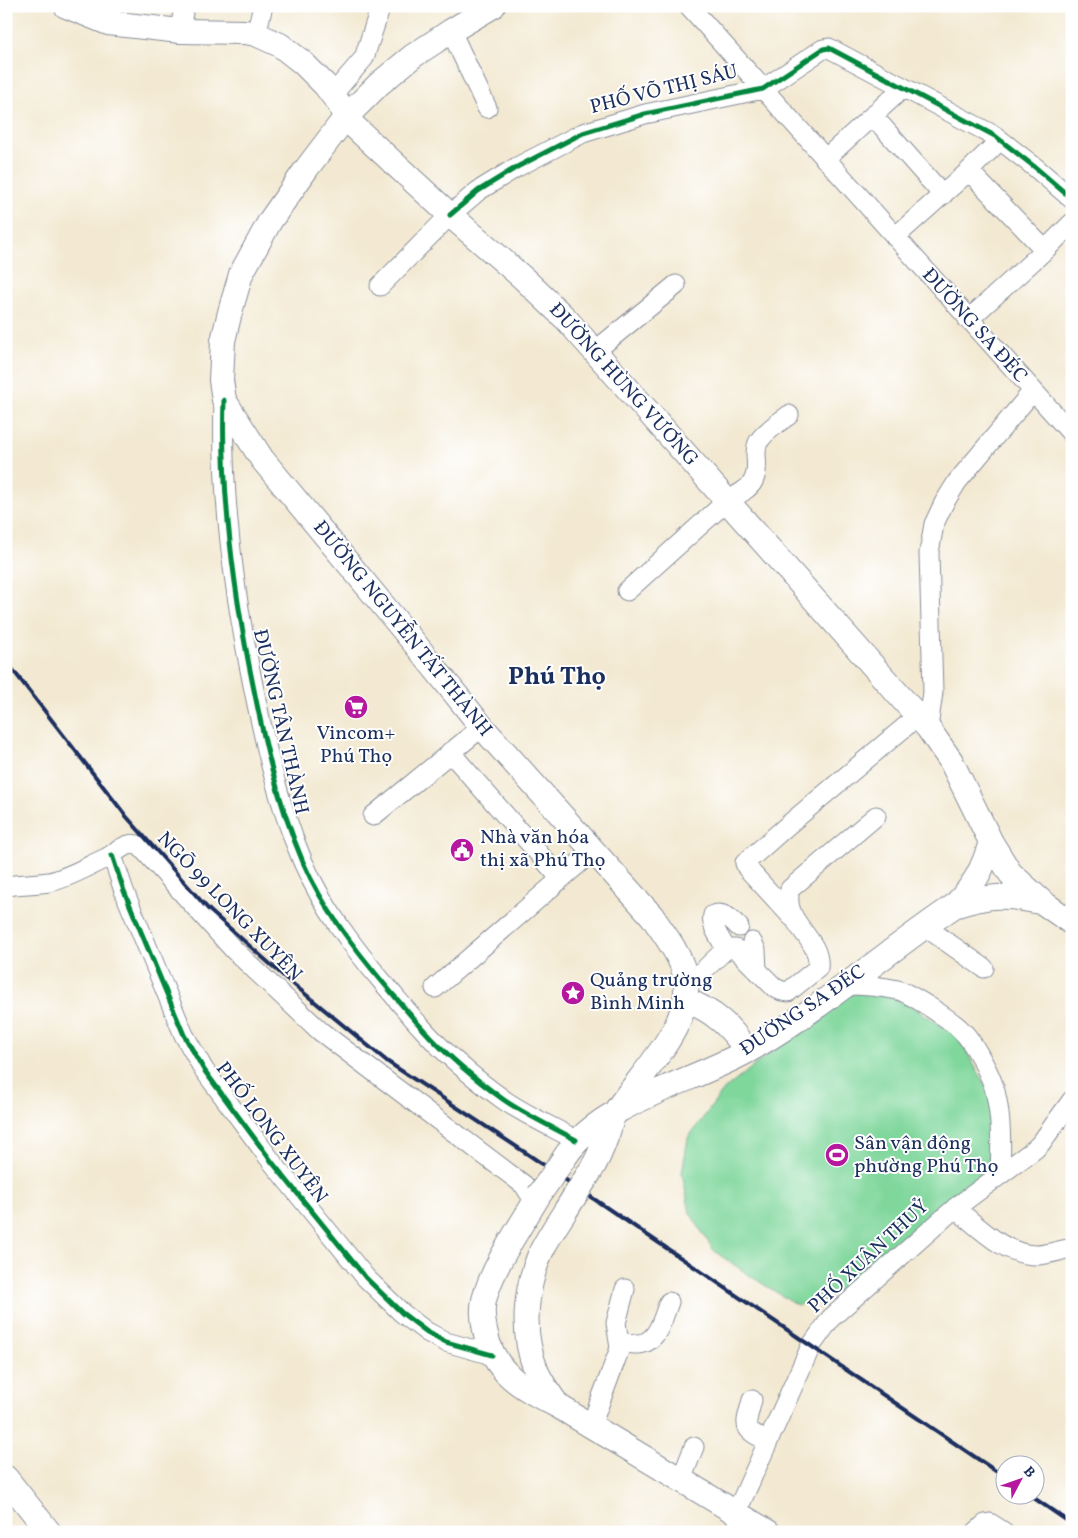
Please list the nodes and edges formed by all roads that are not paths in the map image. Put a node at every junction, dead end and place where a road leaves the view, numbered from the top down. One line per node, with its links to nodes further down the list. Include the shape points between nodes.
1 (66, 6): 7 (main road, ĐƯỜNG HÙNG VƯƠNG)
2 (184, 6): 8 (street)
3 (263, 6): 10 (street)
4 (381, 6): 13 (street, via 364,58)
5 (492, 6): 9 (main road, ĐƯỜNG NGUYỄN TẤT THÀNH)
6 (689, 6): 12 (street, ĐƯỜNG SA ĐÉC)
7 (110, 15): 8 (main road, ĐƯỜNG HÙNG VƯƠNG)
8 (180, 31): 10 (main road, ĐƯỜNG HÙNG VƯƠNG)
9 (451, 31): 14 (street); 16 (main road, ĐƯỜNG NGUYỄN TẤT THÀNH, via 413,56)
10 (256, 34): 13 (main road, ĐƯỜNG HÙNG VƯƠNG, via 291,52)
11 (903, 88): 12 (street, via 829,48); 15 (street); 17 (street)
12 (763, 89): 18 (street, ĐƯỜNG SA ĐÉC); 22 (street, PHỐ VÕ THỊ SÁU, via 646,114 583,133 478,191)
13 (333, 94): 16 (main road, ĐƯỜNG HÙNG VƯƠNG)
14 (487, 108)
15 (873, 116): 18 (street); 20 (street)
16 (345, 118): 22 (main road, ĐƯỜNG HÙNG VƯƠNG); 31 (main road, ĐƯỜNG NGUYỄN TẤT THÀNH, via 270,221 241,274 223,341 221,380)
17 (1000, 140): 19 (street); 21 (street)
18 (825, 159): 24 (street, ĐƯỜNG SA ĐÉC)
19 (969, 171): 20 (street); 25 (street)
20 (943, 195): 24 (street)
21 (1072, 199)
22 (450, 215): 27 (street, PHỐ VÕ THỊ SÁU); 29 (main road, ĐƯỜNG HÙNG VƯƠNG, via 523,278)
23 (1072, 223): 25 (street)
24 (895, 237): 28 (street, ĐƯỜNG SA ĐÉC)
25 (1058, 242): 28 (street)
26 (676, 285): 29 (street)
27 (380, 286)
28 (968, 320): 30 (street, ĐƯỜNG SA ĐÉC)
29 (595, 351): 34 (main road, ĐƯỜNG HÙNG VƯƠNG)
30 (1032, 392): 33 (street); 36 (street, ĐƯỜNG SA ĐÉC, via 958,482 934,524 929,553 934,692)
31 (224, 400): 37 (main road, ĐƯỜNG NGUYỄN TẤT THÀNH, via 262,459); 62 (street, ĐƯỜNG TÂN THÀNH, via 226,500 239,614 260,723 303,863 327,910 361,957 428,1035 505,1101)
32 (789, 415): 34 (street, via 758,441 758,471 754,481 745,491)
33 (1072, 434)
34 (727, 501): 35 (street); 36 (main road, ĐƯỜNG HÙNG VƯƠNG)
35 (627, 591)
36 (923, 722): 41 (main road, ĐƯỜNG HÙNG VƯƠNG, via 951,761); 48 (street, via 788,825 745,863)
37 (482, 727): 38 (street); 42 (main road, ĐƯỜNG NGUYỄN TẤT THÀNH)
38 (450, 752): 39 (street); 44 (street)
39 (373, 816)
40 (876, 816): 48 (street, via 790,889 788,906)
41 (991, 842): 46 (main road, ĐƯỜNG HÙNG VƯƠNG, via 1010,873); 47 (main road, ĐƯỜNG SA ĐÉC, via 981,872)
42 (593, 851): 44 (street); 58 (main road, ĐƯỜNG NGUYỄN TẤT THÀNH, via 656,922 675,949 683,970)
43 (112, 855): 45 (street, NGÕ 99 LONG XUYÊN, via 50,882); 64 (street, NGÕ 99 LONG XUYÊN, via 130,844 140,846 233,949 320,1031); 70 (street, PHỐ LONG XUYÊN, via 184,1035 204,1070 272,1162 366,1278 402,1313 446,1342)
44 (561, 880): 57 (street)
45 (6, 886)
46 (1042, 902): 47 (main road, ĐƯỜNG SA ĐÉC, via 999,895); 49 (main road, ĐƯỜNG HÙNG VƯƠNG)
47 (954, 906): 50 (main road, ĐƯỜNG SA ĐÉC)
48 (794, 919): 55 (street, via 820,958 818,968 788,992 774,988)
49 (1072, 923)
50 (924, 926): 54 (street); 56 (main road, ĐƯỜNG SA ĐÉC)
51 (739, 927): 53 (street, via 723,914 713,915 714,928)
52 (752, 942): 55 (street, via 756,950)
53 (726, 949): 55 (street, via 736,949); 58 (street)
54 (984, 968)
55 (757, 970)
56 (844, 985): 59 (main road, ĐƯỜNG SA ĐÉC); 63 (street, via 900,990 962,1031 978,1053 995,1090 1002,1135)
57 (435, 988)
58 (686, 993): 59 (main road, via 715,1015); 61 (main road, via 672,1032)
59 (747, 1051): 61 (main road, ĐƯỜNG SA ĐÉC)
60 (1072, 1100): 63 (street, PHỐ XUÂN THUỶ, via 1042,1143)
61 (615, 1112): 62 (main road); 72 (main road, bridge, via 599,1157 540,1253 527,1304 526,1331 537,1372)
62 (571, 1147): 64 (main road, bridge)
63 (1000, 1175): 65 (street, PHỐ XUÂN THUỶ)
64 (537, 1198): 70 (main road, via 500,1264 484,1302 484,1323)
65 (955, 1208): 66 (street, via 1015,1252 1040,1255); 74 (street, PHỐ XUÂN THUỶ, via 831,1318 811,1346)
66 (1072, 1248)
67 (625, 1289): 69 (street, via 616,1323)
68 (670, 1302): 69 (street, via 658,1332 647,1342)
69 (620, 1342): 73 (street)
70 (492, 1355): 72 (main road, via 499,1366 531,1393)
71 (752, 1400): 74 (street, via 746,1425 750,1433)
72 (558, 1406): 73 (main road)
73 (591, 1426): 77 (main road)
74 (768, 1441): 78 (street, PHỐ XUÂN THUỶ)
75 (694, 1447): 77 (street)
76 (6, 1478): 79 (main road)
77 (681, 1480): 78 (main road)
78 (751, 1525)
79 (50, 1532)
80 (976, 1532): 81 (street, via 990,1523)
81 (1004, 1532)

